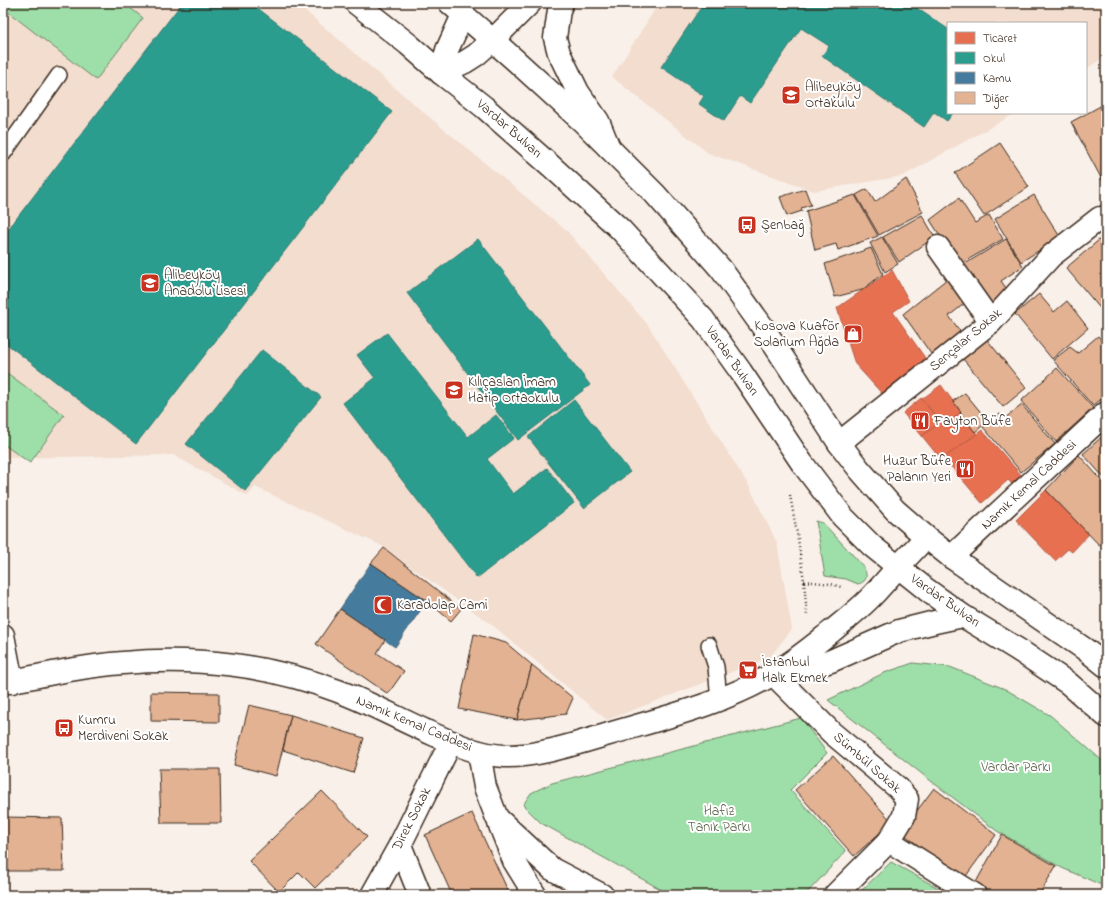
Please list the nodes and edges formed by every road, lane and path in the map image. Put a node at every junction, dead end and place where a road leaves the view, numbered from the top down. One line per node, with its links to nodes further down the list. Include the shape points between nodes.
1 (356, 3): 6 (main road, Vardar Bulvarı)
2 (530, 3): 5 (main road)
3 (562, 3): 8 (main road, via 555,38 559,53 578,92 598,121)
4 (460, 7): 5 (main road); 6 (main road)
5 (493, 40): 6 (main road, via 465,62); 8 (main road)
6 (441, 73): 18 (main road, Vardar Bulvarı, via 484,107 626,234 702,319 741,372 802,464 843,517)
7 (59, 75): 9 (lane)
8 (609, 148): 14 (main road, via 655,194 721,269 762,326)
9 (3, 154)
10 (1106, 218): 12 (main road, Sençalar Sokak, via 1100,218 1051,256)
11 (938, 246): 12 (main road)
12 (991, 322): 14 (main road, Sençalar Sokak)
13 (1106, 413): 17 (main road, Namık Kemal Caddesi)
14 (838, 443): 16 (main road, via 895,510)
15 (788, 491): 22 (path, via 803,574)
16 (926, 537): 17 (main road); 18 (main road, Namık Kemal Caddesi)
17 (951, 557): 23 (main road)
18 (898, 567): 19 (main road, Vardar Bulvarı); 22 (main road, Namık Kemal Caddesi, via 863,605)
19 (963, 616): 24 (main road, via 899,631 811,668); 27 (main road, Vardar Bulvarı, via 1068,683)
20 (3, 635): 25 (main road)
21 (709, 645): 26 (lane, via 716,667)
22 (810, 649): 24 (main road, Namık Kemal Caddesi)
23 (1106, 666)
24 (773, 674): 26 (main road, Namık Kemal Caddesi); 31 (main road, Sümbül Sokak, via 832,733 898,788 907,800 904,816)
25 (7, 682): 28 (main road, Namık Kemal Caddesi, via 122,663 208,661 300,678 338,691)
26 (719, 700): 29 (main road, Namık Kemal Caddesi, via 569,745 528,754 504,756)
27 (1106, 716)
28 (451, 742): 29 (main road, Namık Kemal Caddesi); 32 (main road, Direk Sokak)
29 (479, 752): 30 (main road, via 485,787)
30 (497, 818): 35 (main road, via 514,861); 36 (main road, via 552,870)
31 (889, 841): 37 (main road, Sümbül Sokak); 38 (main road)
32 (400, 845): 33 (main road, Direk Sokak); 34 (main road)
33 (372, 895)
34 (420, 895)
35 (535, 895)
36 (602, 895)
37 (835, 895)
38 (975, 895)

